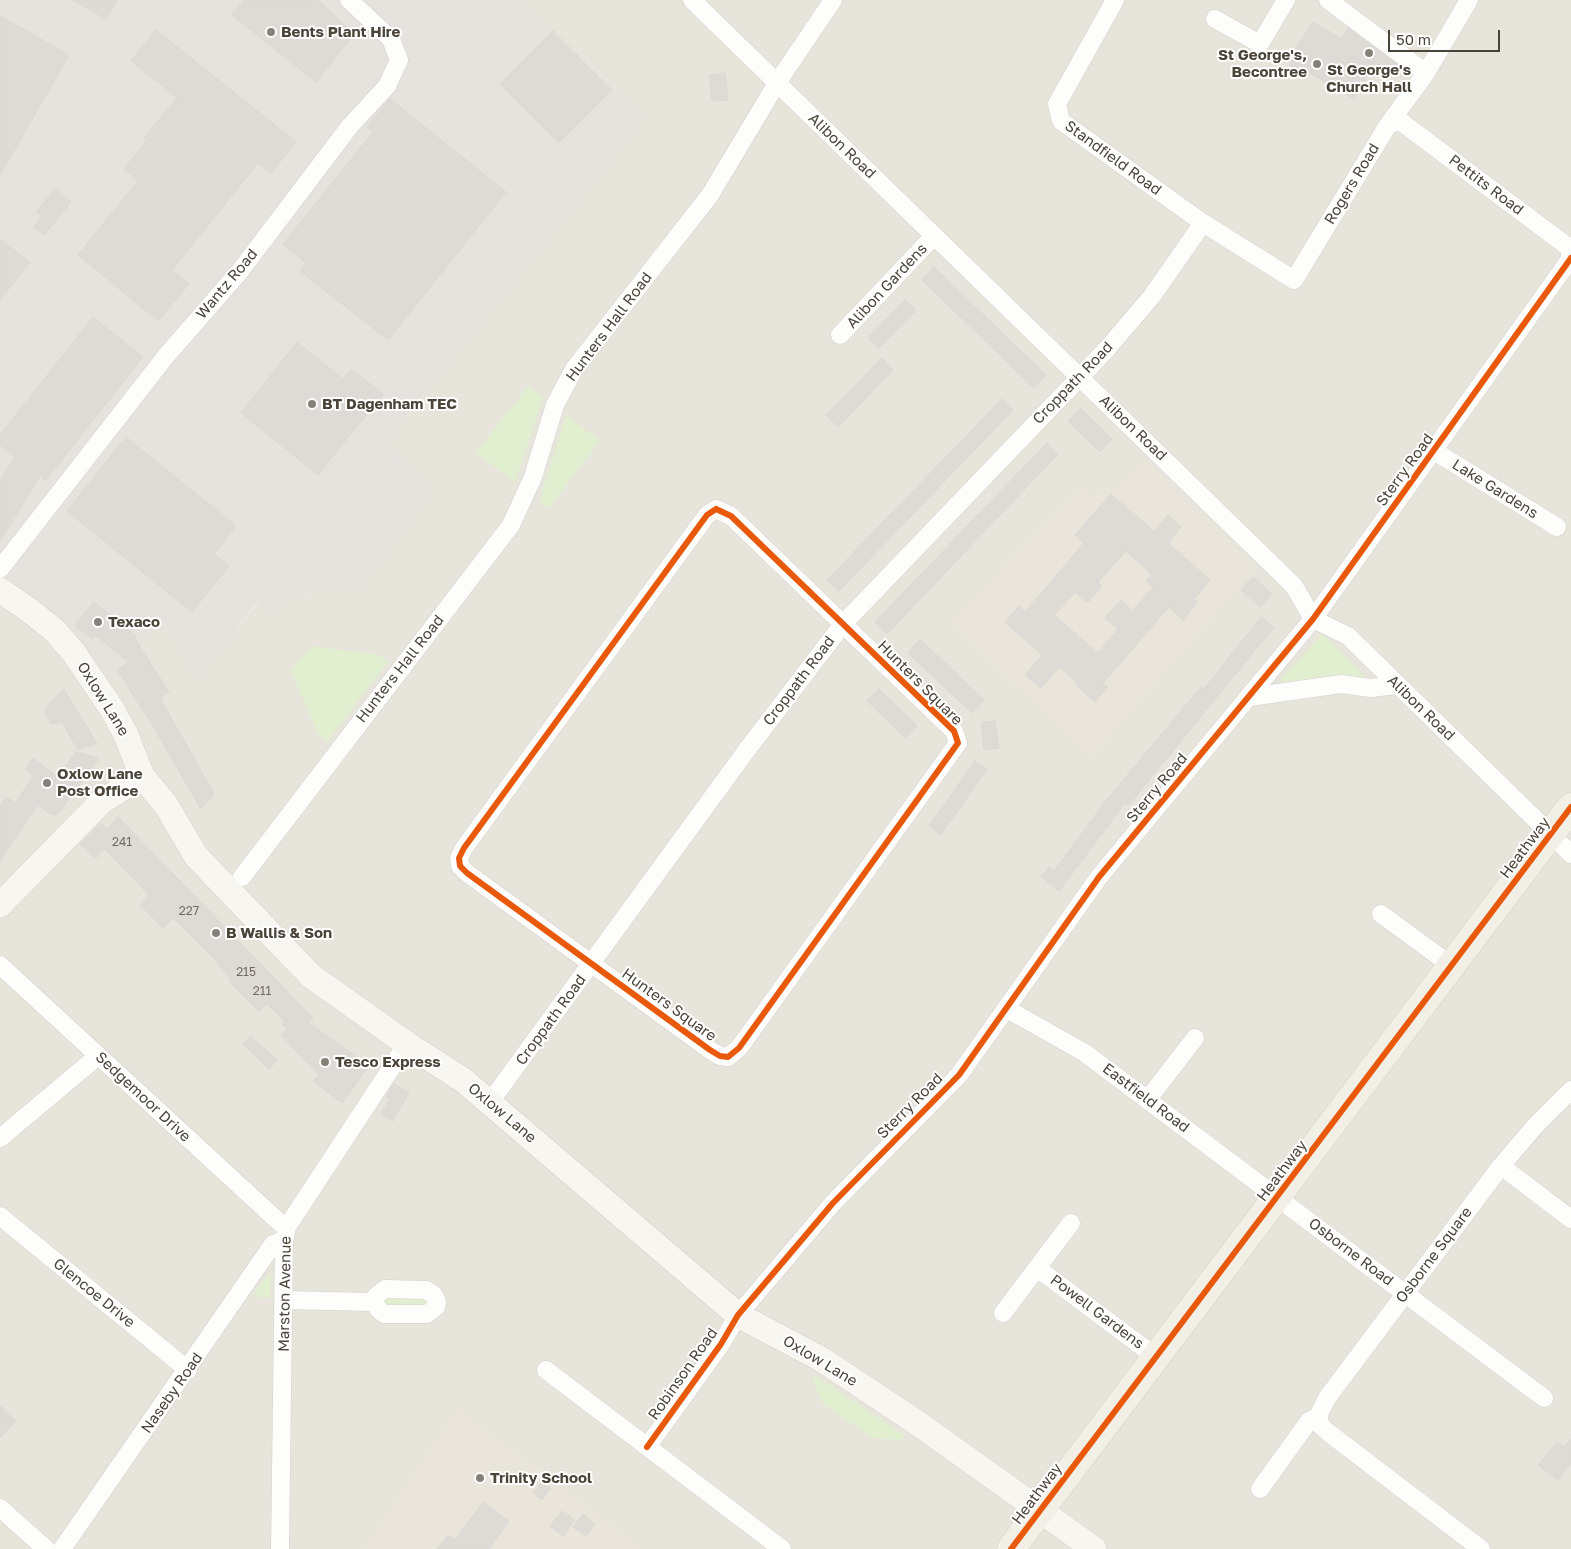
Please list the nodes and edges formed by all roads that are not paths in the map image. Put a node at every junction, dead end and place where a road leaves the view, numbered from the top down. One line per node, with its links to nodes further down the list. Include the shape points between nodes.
1 (349, 0): 19 (street, Wantz Road, via 391,39 400,60 387,86 350,126 240,270 166,356)
2 (692, 0): 10 (street, Alibon Road)
3 (833, 0): 10 (street, Hunters Hall Road)
4 (1115, 0): 12 (street, Standfield Road, via 1057,104 1061,121)
5 (1286, 0): 8 (street, via 1260,44)
6 (1328, 0): 9 (street)
7 (1469, 0): 9 (street, Rogers Road)
8 (1215, 18)
9 (1426, 73): 11 (street, Rogers Road)
10 (777, 83): 13 (street, Alibon Road); 29 (street, Hunters Hall Road, via 710,195 574,369 555,405 533,477 511,525)
11 (1388, 125): 12 (street, Rogers Road, via 1294,280); 14 (street, Pettits Road, via 1400,121 1570,249)
12 (1203, 223): 16 (street, Croppath Road, via 1152,296)
13 (934, 236): 15 (street, Alibon Gardens); 16 (street, Alibon Road)
14 (1570, 259): 17 (street, Sterry Road)
15 (840, 335)
16 (1080, 377): 21 (street, Alibon Road, via 1294,586); 22 (street, Croppath Road)
17 (1434, 451): 18 (street, Lake Gardens); 21 (street, Sterry Road)
18 (1557, 528)
19 (0, 569)
20 (0, 590): 25 (street, Oxlow Lane, via 48,625 74,653 126,734)
21 (1313, 618): 23 (street, Alibon Road, via 1348,636); 24 (street, Sterry Road)
22 (842, 624): 32 (street, Croppath Road); 32 (street, Hunters Square, via 954,731 958,743 740,1048 728,1057 720,1056); 32 (street, Hunters Square, via 730,516 716,509 707,515 459,858 460,866 467,873)
23 (1396, 685): 24 (street, via 1371,688 1341,684); 27 (street, Alibon Road)
24 (1250, 697): 35 (street, Sterry Road, via 1099,877)
25 (142, 776): 30 (street, via 101,802); 37 (street, Oxlow Lane, via 166,805 196,856 300,966)
26 (1571, 807): 27 (main road, Heathway)
27 (1551, 834): 28 (street, Alibon Road); 34 (main road, Heathway)
28 (1571, 854)
29 (242, 877)
30 (0, 905)
31 (1381, 914): 34 (street)
32 (592, 963): 41 (street, Croppath Road)
33 (0, 966): 38 (street, Sedgemoor Drive)
34 (1452, 966): 44 (main road, Heathway)
35 (1007, 1010): 40 (street, Eastfield Road, via 1086,1053); 54 (street, Sterry Road, via 959,1075 833,1203)
36 (1195, 1038): 40 (street)
37 (407, 1044): 41 (street, Oxlow Lane, via 463,1080); 48 (street, Marston Avenue)
38 (98, 1056): 42 (street); 48 (street, Sedgemoor Drive, via 279,1222)
39 (1571, 1090): 43 (street)
40 (1148, 1099): 44 (street, Eastfield Road)
41 (490, 1102): 54 (street, Oxlow Lane)
42 (0, 1138)
43 (1502, 1166): 46 (street); 50 (street, Osborne Square)
44 (1278, 1197): 50 (street, Osborne Road); 55 (main road, Heathway)
45 (0, 1216): 56 (street, Glencoe Drive)
46 (1571, 1219)
47 (1071, 1223): 49 (street, Powell Gardens)
48 (285, 1234): 51 (street, Marston Avenue); 56 (street, Naseby Road, via 273,1244)
49 (1037, 1268): 53 (street, Powell Gardens); 55 (street, Powell Gardens)
50 (1406, 1293): 58 (street, Osborne Road); 59 (street, Osborne Square, via 1327,1398)
51 (284, 1300): 52 (street); 67 (street, Marston Avenue)
52 (374, 1302)
53 (1003, 1313)
54 (738, 1315): 60 (street, Robinson Road); 63 (street, Oxlow Lane, via 821,1359)
55 (1156, 1357): 63 (main road, Heathway)
56 (188, 1370): 66 (street, Naseby Road)
57 (546, 1370): 60 (street)
58 (1544, 1398)
59 (1318, 1416): 61 (street, Osborne Square, via 1309,1421); 64 (street, via 1321,1426 1329,1433)
60 (647, 1447): 68 (street)
61 (1260, 1489)
62 (0, 1508): 65 (street)
63 (1041, 1511): 69 (main road, Heathway); 70 (street, Oxlow Lane)
64 (1472, 1546)
65 (46, 1549)
66 (62, 1549)
67 (280, 1549)
68 (782, 1549)
69 (1011, 1549)
70 (1094, 1549)

